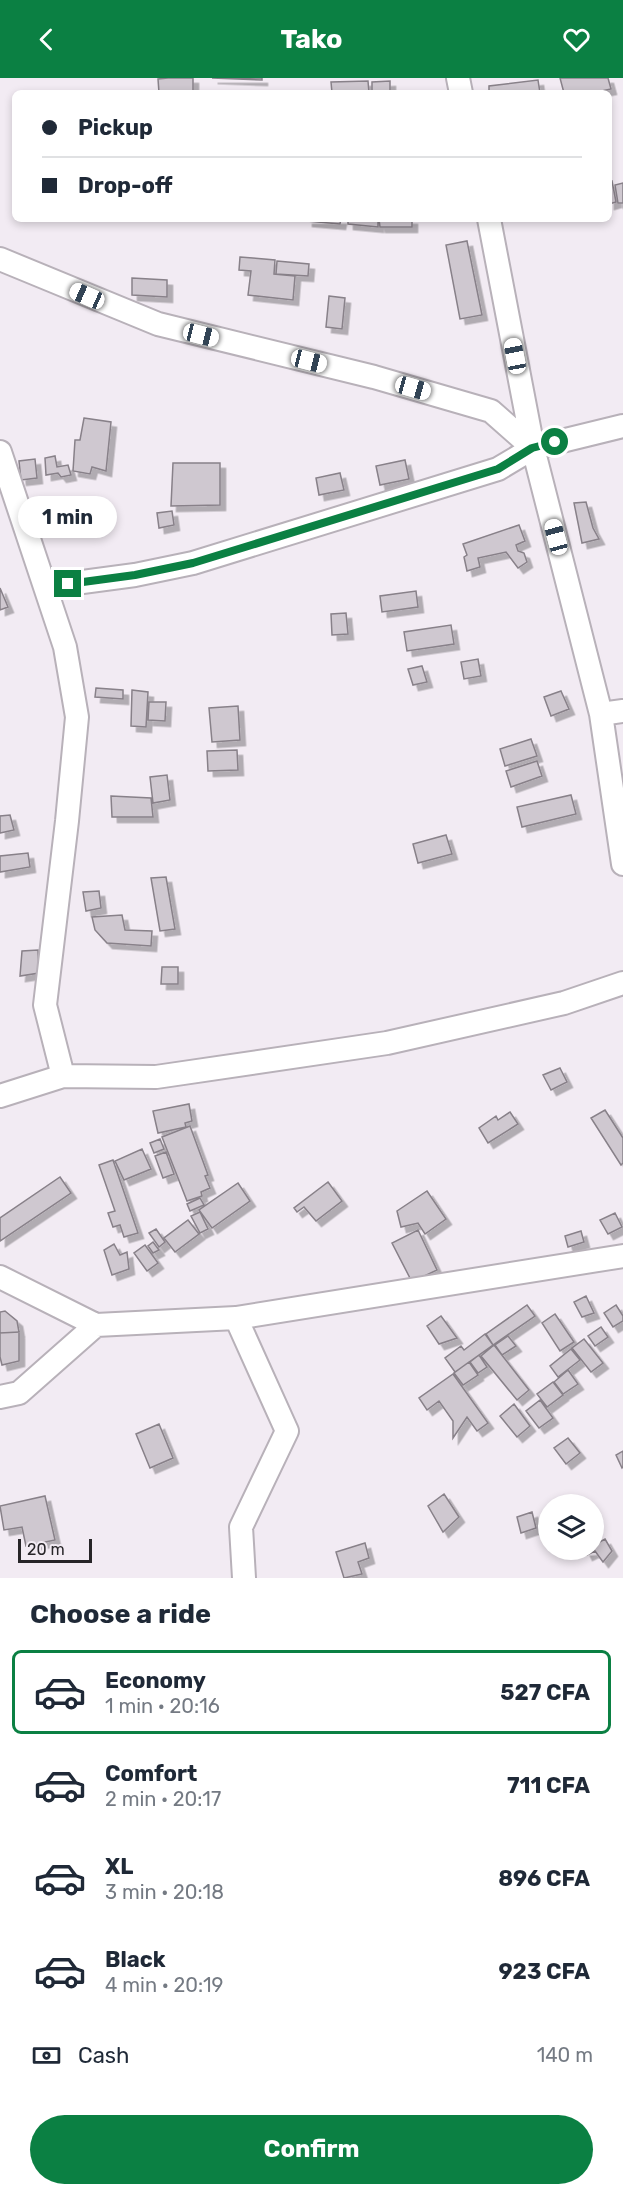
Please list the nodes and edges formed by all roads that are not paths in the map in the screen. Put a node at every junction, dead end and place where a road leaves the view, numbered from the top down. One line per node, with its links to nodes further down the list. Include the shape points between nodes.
1 (490, 222): 4 (street)
2 (0, 259): 4 (street, via 158,324 374,377 491,411)
3 (623, 426): 4 (street)
4 (532, 448): 6 (street, via 498,469 193,563); 7 (street)
5 (0, 452): 6 (street)
6 (45, 587): 10 (street, via 65,647 76,717 45,1005)
7 (612, 713): 8 (street)
8 (623, 864)
9 (623, 983): 10 (street, via 564,1003 387,1043 156,1077)
10 (63, 1076): 11 (street)
11 (0, 1096)
12 (623, 1256): 14 (street)
13 (0, 1277): 15 (street)
14 (237, 1318): 15 (street); 17 (street, via 287,1431 241,1527)
15 (96, 1325): 16 (street, via 19,1393)
16 (0, 1397)
17 (244, 1578)

